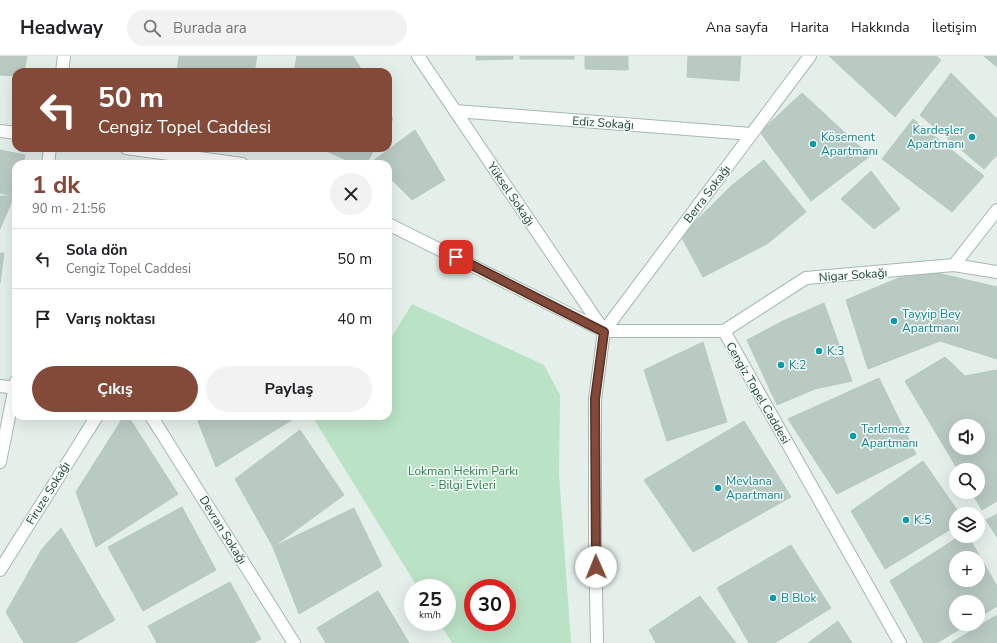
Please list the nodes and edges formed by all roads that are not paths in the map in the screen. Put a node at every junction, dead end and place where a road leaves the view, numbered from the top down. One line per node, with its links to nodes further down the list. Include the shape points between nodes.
1 (64, 56): 4 (street)
2 (418, 56): 5 (street, Yüksel Sokağı)
3 (810, 56): 8 (street, Berra Sokağı)
4 (62, 68)
5 (455, 112): 8 (street, Ediz Sokağı); 16 (street, Yüksel Sokağı)
6 (0, 131): 7 (street)
7 (12, 132)
8 (751, 134): 16 (street, Berra Sokağı)
9 (155, 152): 10 (street)
10 (213, 160)
11 (997, 210): 13 (street)
12 (392, 226): 16 (street, Cengiz Topel Caddesi)
13 (954, 265): 14 (street, Nigar Sokağı); 15 (street, Nigar Sokağı, via 806,278)
14 (997, 272)
15 (724, 331): 16 (street, Cengiz Topel Caddesi); 26 (street, Cengiz Topel Caddesi)
16 (604, 332): 25 (street, via 595,399)
17 (12, 384): 18 (street)
18 (0, 386)
19 (12, 404): 22 (street)
20 (94, 420): 23 (street, Firuze Sokağı)
21 (154, 420): 24 (street, Devran Sokağı)
22 (0, 462)
23 (0, 570)
24 (294, 643)
25 (598, 643)
26 (900, 643)

